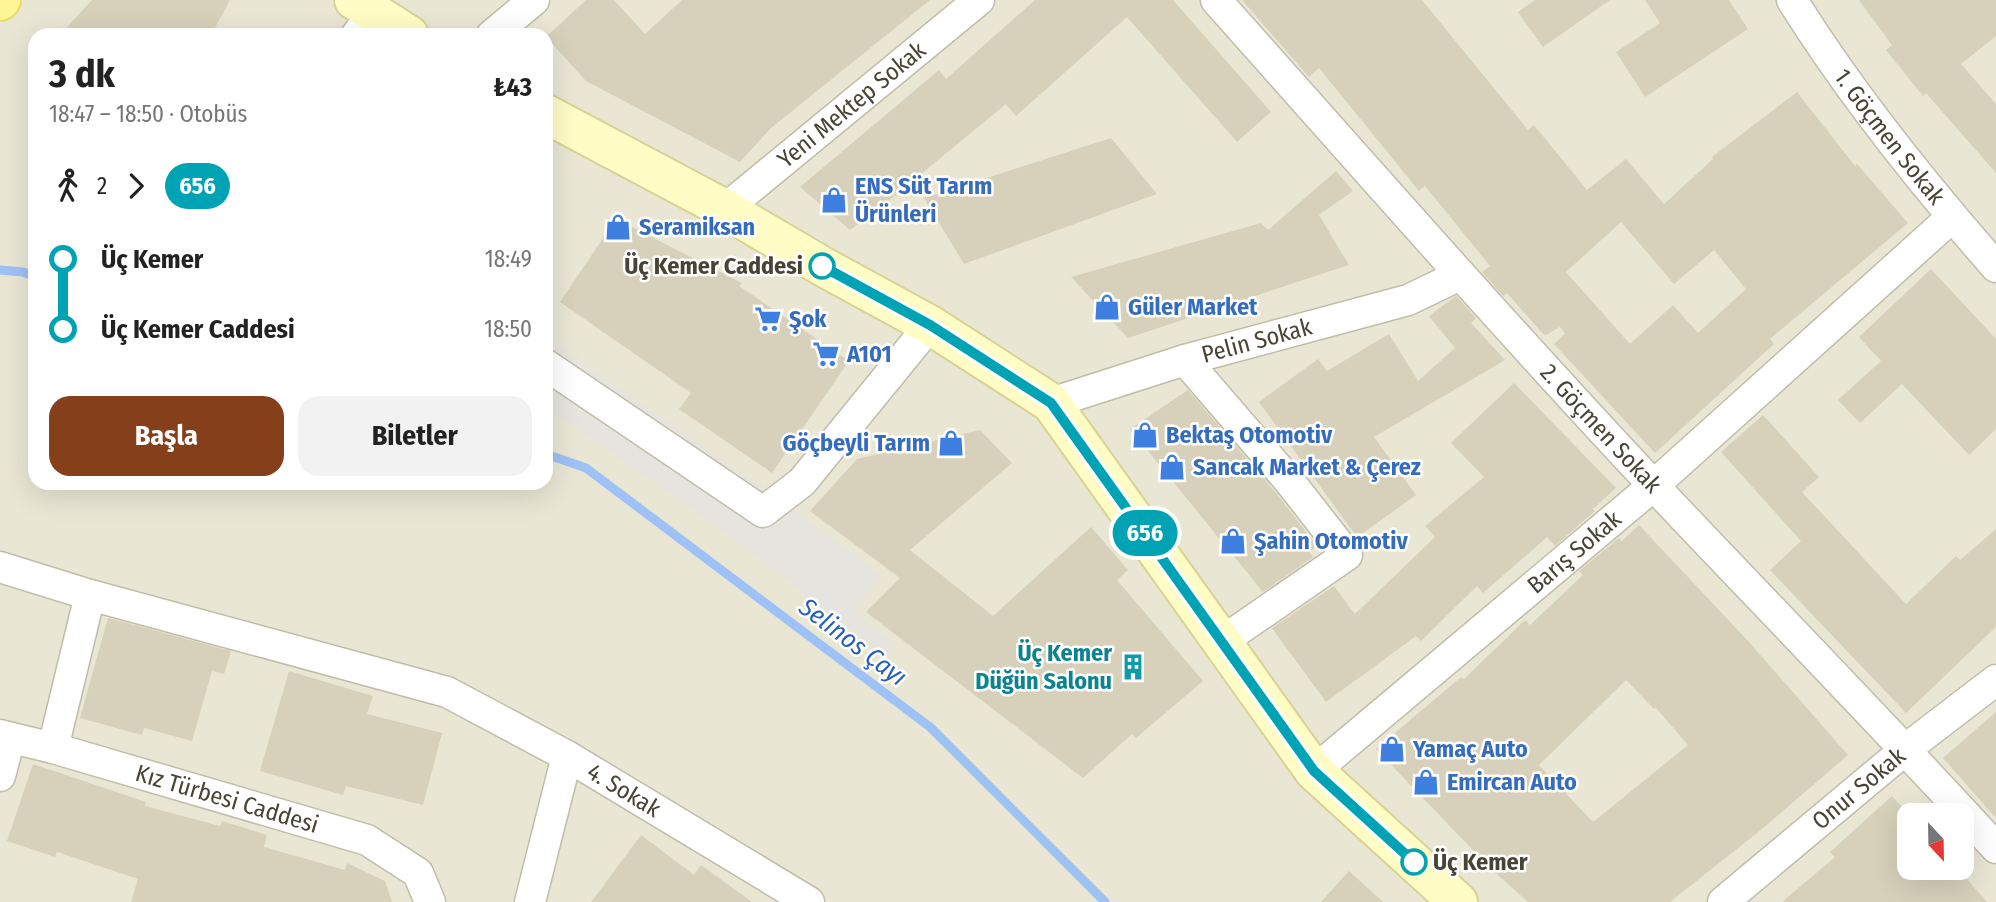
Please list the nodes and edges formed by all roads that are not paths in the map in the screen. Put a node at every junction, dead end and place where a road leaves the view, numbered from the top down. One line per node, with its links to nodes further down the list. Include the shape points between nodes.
1 (534, 0): 7 (street)
2 (979, 0): 9 (street, Yeni Mektep Sokak)
3 (1216, 0): 12 (street, 2. Göçmen Sokak)
4 (1792, 0): 10 (street, 1. Göçmen Sokak, via 1823,49)
5 (356, 14): 6 (main road)
6 (391, 28)
7 (500, 28)
8 (553, 118): 9 (main road)
9 (725, 209): 13 (main road)
10 (1952, 217): 11 (street, 1. Göçmen Sokak); 17 (street, Barış Sokak)
11 (1996, 267)
12 (1460, 275): 14 (street, Pelin Sokak, via 1408,300); 17 (street, 2. Göçmen Sokak)
13 (930, 325): 15 (street, via 802,482 764,512); 16 (main road)
14 (1185, 360): 16 (street, Pelin Sokak); 20 (street, via 1347,555)
15 (553, 370)
16 (1051, 403): 20 (main road)
17 (1653, 486): 24 (street, 2. Göçmen Sokak); 26 (street, Barış Sokak)
18 (0, 567): 19 (street)
19 (90, 595): 23 (street); 25 (street, via 447,692)
20 (1221, 642): 26 (main road)
21 (1996, 680): 24 (street, Onur Sokak)
22 (5, 737): 23 (street, Kız Türbesi Caddesi); 27 (street)
23 (53, 748): 29 (street, Kız Türbesi Caddesi, via 367,840 418,873)
24 (1906, 749): 28 (street, 2. Göçmen Sokak); 33 (street, Onur Sokak)
25 (567, 757): 30 (street, 4. Sokak); 31 (street, 4. Sokak)
26 (1314, 771): 32 (main road)
27 (0, 776)
28 (1996, 848)
29 (430, 902)
30 (530, 902)
31 (809, 902)
32 (1458, 902)
33 (1723, 902)

